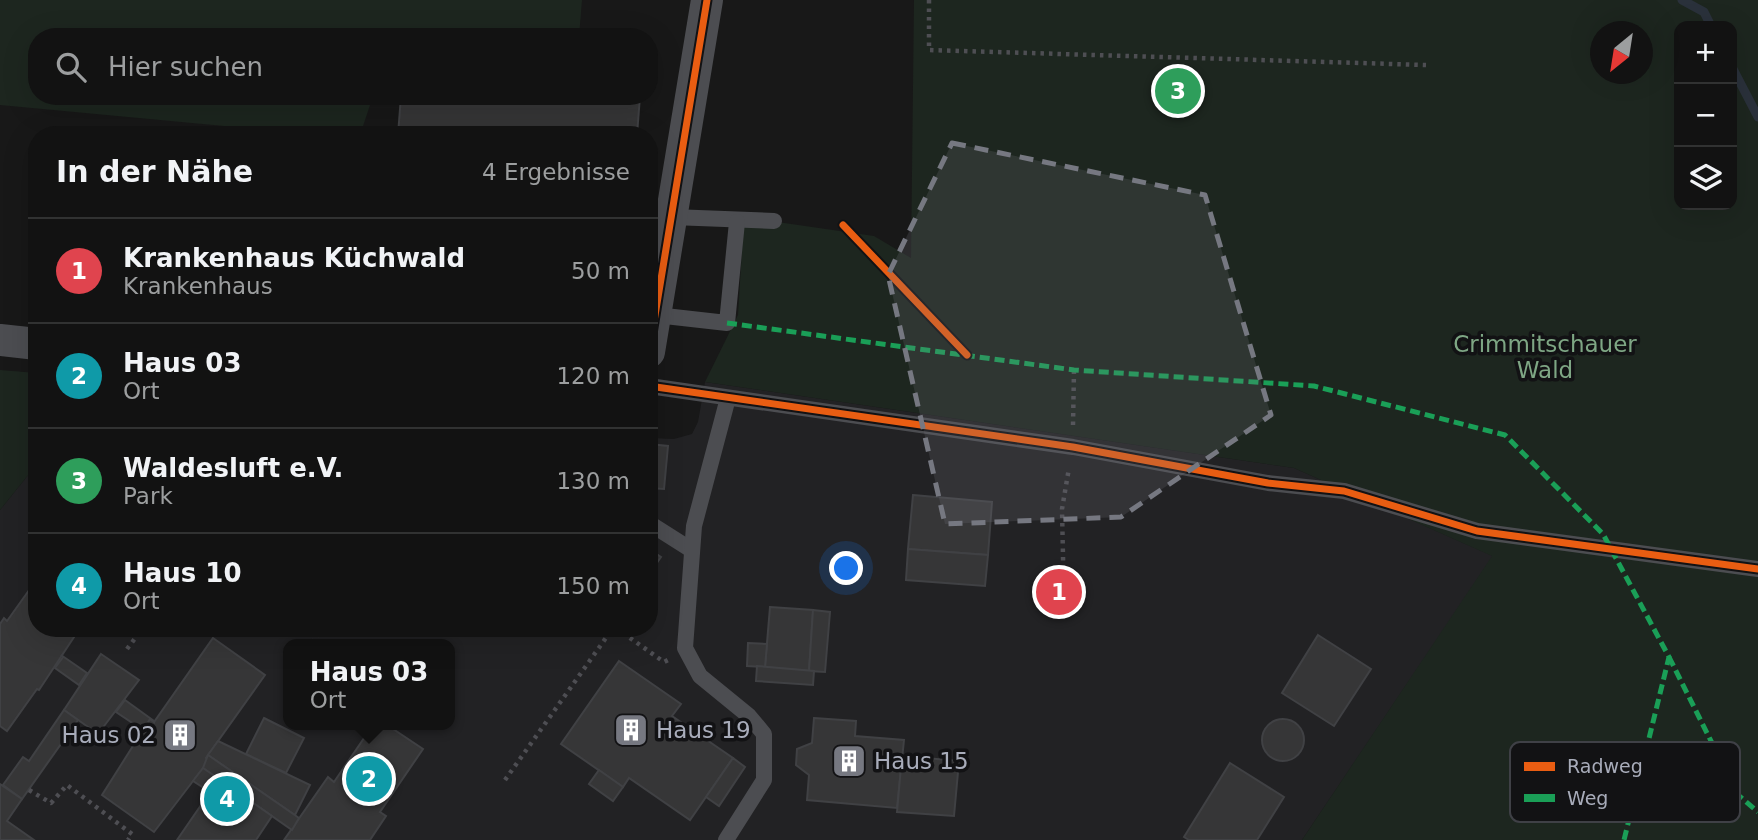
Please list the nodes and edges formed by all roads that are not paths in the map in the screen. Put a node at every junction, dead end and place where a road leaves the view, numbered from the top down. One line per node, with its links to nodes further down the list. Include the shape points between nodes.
1 (708, 0): 2 (street)
2 (672, 217): 3 (lane); 5 (street)
3 (737, 222): 4 (lane); 6 (lane, via 727,323)
4 (774, 222)
5 (658, 303)
6 (658, 315)
7 (0, 341): 8 (street)
8 (28, 343)
9 (658, 387): 10 (lane)
10 (728, 398): 12 (lane); 13 (lane, via 1344,491 1477,531)
11 (658, 529): 12 (lane)
12 (690, 549): 14 (lane, via 686,655 714,691 749,716 764,734 764,780)
13 (1758, 569)
14 (726, 840)

